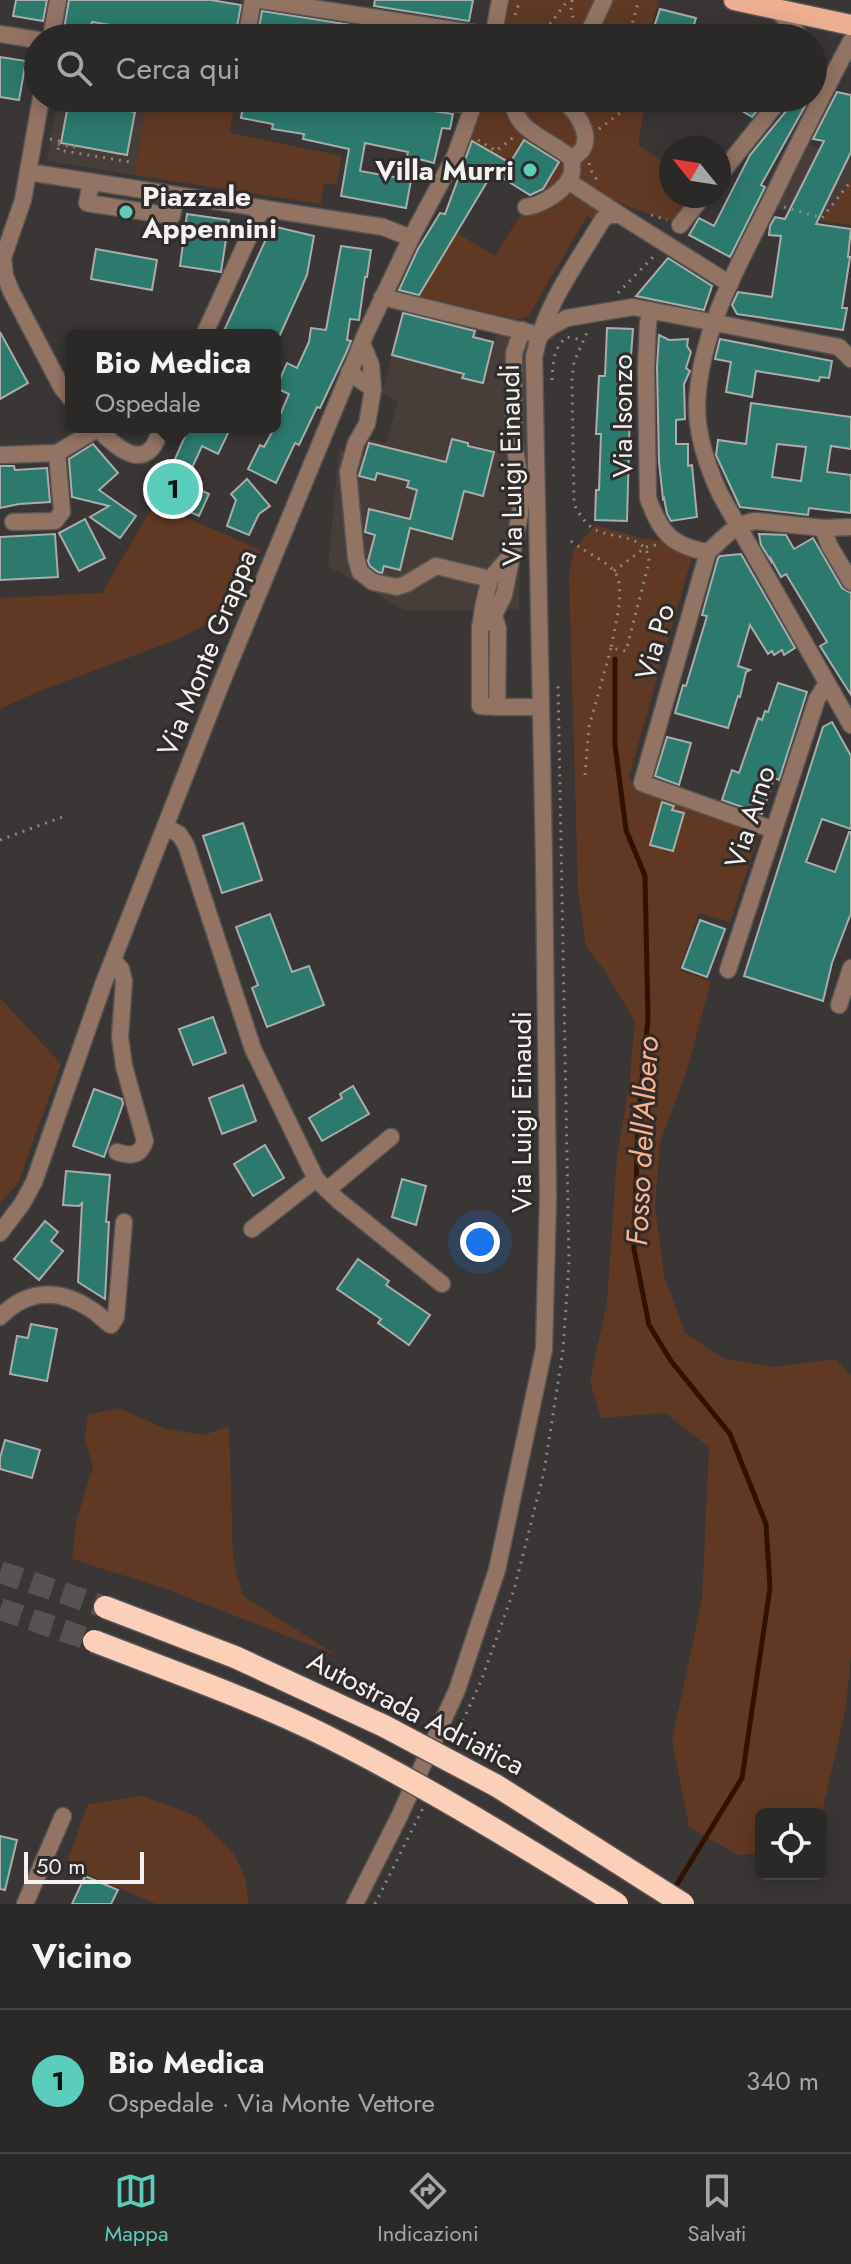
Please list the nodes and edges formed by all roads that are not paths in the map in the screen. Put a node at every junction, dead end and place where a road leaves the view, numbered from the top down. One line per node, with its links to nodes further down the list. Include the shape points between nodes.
1 (58, 0): 8 (street)
2 (253, 0): 9 (street)
3 (261, 0): 10 (street)
4 (500, 0): 11 (street)
5 (604, 0): 12 (street)
6 (734, 0): 7 (main road)
7 (776, 4): 13 (street); 14 (main road)
8 (54, 24)
9 (249, 24)
10 (411, 24)
11 (495, 24)
12 (593, 24)
13 (790, 24)
14 (851, 25)
15 (0, 34): 16 (street)
16 (24, 38)
17 (851, 41): 18 (street)
18 (827, 87)
19 (38, 112): 27 (street)
20 (471, 112): 35 (street, Via Monte Grappa, via 455,156)
21 (515, 112): 25 (street, via 526,128 565,152)
22 (575, 112): 25 (street)
23 (770, 112): 26 (street)
24 (815, 112): 37 (street)
25 (580, 148): 28 (street)
26 (731, 161)
27 (28, 172): 30 (street); 34 (street, via 23,200)
28 (568, 181): 29 (street, via 539,204); 32 (street)
29 (526, 207)
30 (262, 208): 35 (street, via 383,227); 41 (street)
31 (693, 208): 33 (street)
32 (620, 215): 37 (street); 43 (street, Via Luigi Einaudi, via 603,219 549,310)
33 (680, 225)
34 (6, 227): 36 (street)
35 (411, 238): 38 (street, Via Monte Grappa)
36 (2, 257): 48 (street, via 11,291)
37 (730, 284): 40 (street)
38 (382, 297): 42 (street); 44 (street, Via Monte Grappa)
39 (651, 310): 40 (street); 43 (street, via 633,307 567,318); 59 (street, Via Isonzo, via 646,367 648,498 666,533 687,549)
40 (713, 324): 45 (street, via 839,347); 55 (street, via 700,382 698,429 710,471)
41 (207, 329)
42 (522, 330): 43 (street); 58 (street, via 514,353 514,442 522,493)
43 (540, 335): 66 (street, Via Luigi Einaudi, via 534,357)
44 (362, 343): 46 (street, Via Monte Grappa); 47 (street)
45 (851, 359)
46 (349, 372): 47 (street); 68 (street, Via Monte Grappa)
47 (373, 389): 60 (street, via 367,424 348,472 360,572 373,582 397,587 436,566)
48 (65, 392)
49 (88, 433): 52 (street)
50 (102, 433): 51 (street, via 139,454 153,448)
51 (159, 433)
52 (57, 453): 53 (street); 54 (street, via 59,517)
53 (0, 455)
54 (13, 522)
55 (737, 526): 57 (street, via 756,521); 59 (street); 64 (street)
56 (851, 527): 57 (street)
57 (823, 528): 61 (street)
58 (513, 552): 60 (street); 62 (street)
59 (708, 552): 69 (street, Via Po, via 642,783)
60 (490, 579): 63 (street)
61 (851, 582)
62 (494, 615): 63 (street); 65 (street)
63 (480, 628): 65 (street, via 480,706)
64 (827, 683): 67 (street); 69 (street, Via Arno)
65 (497, 707): 66 (street)
66 (540, 707): 86 (street, Via Luigi Einaudi, via 548,1198 544,1349 497,1570 457,1690)
67 (851, 725)
68 (165, 827): 70 (street, Via Monte Grappa); 76 (street, via 186,845 253,1049)
69 (774, 830): 72 (street, Via Arno)
70 (113, 960): 75 (street, via 124,981 124,1066 145,1141 136,1155); 79 (street, Via Monte Grappa, via 34,1182)
71 (851, 968): 73 (street)
72 (728, 970)
73 (839, 1005)
74 (391, 1137): 76 (street)
75 (117, 1152)
76 (321, 1184): 78 (street); 80 (street)
77 (124, 1222): 81 (street, via 111,1325 78,1302 52,1294 12,1304)
78 (252, 1229)
79 (0, 1233)
80 (442, 1284)
81 (0, 1317)
82 (105, 1607): 88 (highway, Autostrada Adriatica, bridge, via 235,1657 384,1726 497,1786)
83 (94, 1641): 87 (highway, bridge, via 322,1734 405,1776)
84 (63, 1816): 85 (street)
85 (25, 1904)
86 (355, 1904)
87 (617, 1904)
88 (683, 1904)

